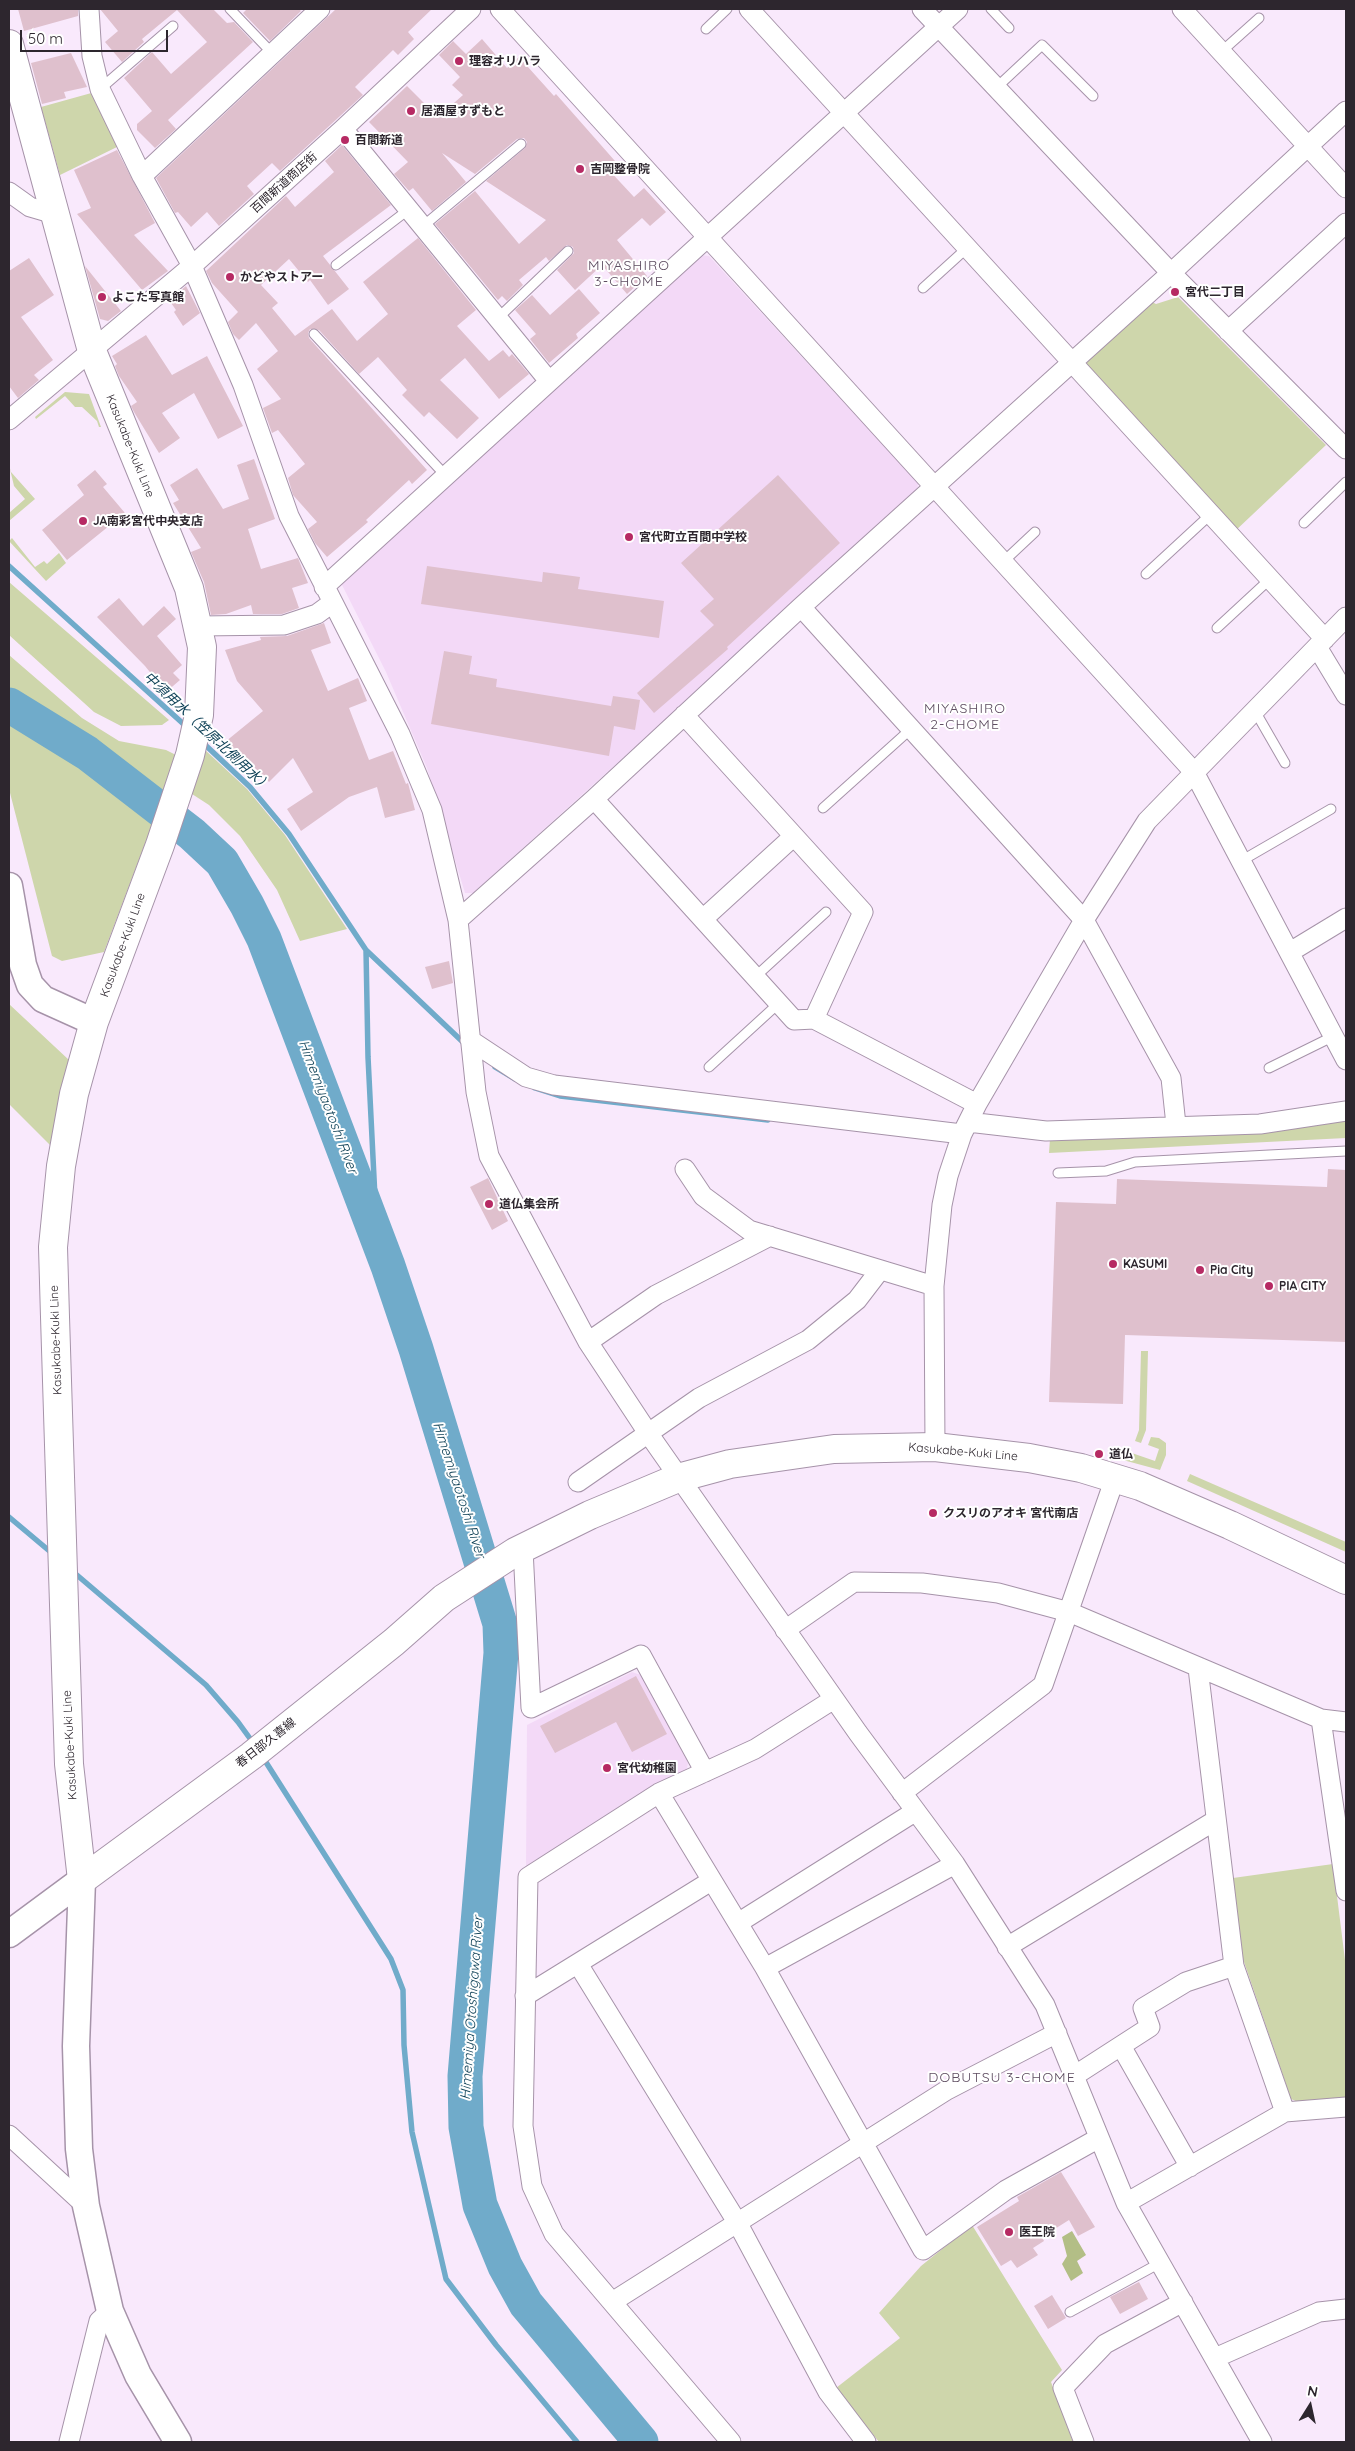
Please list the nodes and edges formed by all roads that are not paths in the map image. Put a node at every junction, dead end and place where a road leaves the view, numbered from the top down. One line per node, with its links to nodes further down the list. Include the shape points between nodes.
1 (89, 9): 21 (street, via 92,56)
2 (230, 9): 19 (lane)
3 (320, 9): 19 (street)
4 (471, 9): 25 (street, 百間新道商店街)
5 (500, 9): 35 (street)
6 (727, 9): 16 (lane)
7 (749, 9): 24 (street)
8 (922, 9): 14 (street)
9 (958, 9): 14 (street)
10 (991, 9): 15 (lane)
11 (1183, 9): 18 (street)
12 (1259, 18): 18 (lane)
13 (173, 26): 21 (lane)
14 (938, 27): 20 (street); 24 (street)
15 (1009, 28)
16 (706, 29)
17 (9, 44): 32 (main road, Kasukabe-Kuki Line)
18 (1222, 52): 27 (street)
19 (273, 54): 28 (street)
20 (996, 88): 22 (lane, via 1042,45); 40 (street)
21 (100, 89): 28 (street)
22 (1093, 96)
23 (1346, 111): 27 (street)
24 (844, 113): 35 (street); 36 (street)
25 (343, 129): 31 (street); 39 (street, 百間新道商店街)
26 (521, 144): 34 (lane)
27 (1307, 146): 29 (street); 40 (street)
28 (142, 176): 39 (street)
29 (1346, 188)
30 (9, 192): 32 (street, via 30,206)
31 (408, 210): 34 (street); 38 (lane)
32 (54, 214): 45 (main road, Kasukabe-Kuki Line)
33 (1346, 223): 43 (street)
34 (422, 227): 42 (street)
35 (706, 238): 47 (street); 52 (street)
36 (967, 248): 41 (lane); 46 (street)
37 (568, 251): 42 (lane)
38 (336, 265)
39 (192, 266): 45 (street, 百間新道商店街); 59 (street, via 243,385 290,516)
40 (1171, 274): 43 (street); 46 (street)
41 (923, 288)
42 (497, 319): 47 (street)
43 (1228, 331): 49 (street)
44 (314, 334): 50 (lane)
45 (92, 351): 48 (street, 百間新道商店街); 62 (main road, Kasukabe-Kuki Line, via 188,588)
46 (1072, 362): 52 (street); 53 (street)
47 (549, 381): 50 (street)
48 (10, 416)
49 (1343, 439)
50 (446, 476): 59 (street)
51 (1346, 482): 54 (lane)
52 (933, 487): 56 (street); 60 (street)
53 (1211, 514): 57 (lane); 58 (street)
54 (1304, 523)
55 (1035, 532): 56 (lane)
56 (1002, 563): 70 (street)
57 (1146, 574)
58 (1270, 579): 63 (lane); 64 (street)
59 (328, 595): 62 (street, via 317,614 284,625); 80 (street, via 400,734 432,810)
60 (801, 607): 67 (street); 68 (street)
61 (1346, 617): 64 (street)
62 (199, 626): 86 (main road, Kasukabe-Kuki Line, via 202,647 199,715 160,845)
63 (1217, 628)
64 (1321, 643): 65 (street); 66 (street)
65 (1346, 695)
66 (1255, 711): 69 (lane); 70 (street)
67 (684, 715): 71 (street); 74 (street)
68 (912, 728): 72 (lane); 81 (street)
69 (1285, 763)
70 (1194, 772): 75 (street); 81 (street, via 1147,821)
71 (594, 799): 79 (street); 80 (street)
72 (823, 808)
73 (1331, 809): 75 (lane)
74 (794, 836): 79 (street); 85 (street, via 863,912)
75 (1241, 861): 82 (street)
76 (9, 886): 86 (street, via 23,965 30,985 43,999)
77 (826, 912): 83 (lane)
78 (1346, 918): 82 (street)
79 (703, 919): 83 (street)
80 (458, 920): 88 (street)
81 (1084, 920): 92 (street); 94 (street, via 1171,1078)
82 (1290, 952): 87 (street)
83 (755, 977): 84 (street)
84 (779, 1003): 85 (street, via 794,1020); 90 (lane)
85 (814, 1020): 92 (street)
86 (94, 1022): 122 (main road, Kasukabe-Kuki Line, via 72,1103 61,1166 53,1247 70,1764)
87 (1339, 1037): 89 (street); 91 (lane)
88 (470, 1040): 95 (street, via 526,1077 554,1086); 102 (street, via 489,1156)
89 (1346, 1060)
90 (710, 1067)
91 (1269, 1068)
92 (977, 1104): 95 (street)
93 (1346, 1111): 94 (street, via 1260,1124)
94 (1176, 1125): 95 (street, via 1046,1131)
95 (965, 1128): 101 (street, via 948,1176 942,1205)
96 (1346, 1151): 98 (lane, via 1135,1162 1106,1171)
97 (685, 1169): 99 (street, via 703,1196 750,1230)
98 (1058, 1173)
99 (770, 1236): 100 (street); 102 (street, via 656,1295)
100 (880, 1270): 101 (street); 103 (street, via 857,1300 808,1340 699,1398)
101 (934, 1286): 104 (street)
102 (588, 1342): 103 (street)
103 (648, 1433): 105 (street); 107 (street)
104 (935, 1447): 105 (main road, Kasukabe-Kuki Line, via 879,1446 787,1454); 106 (main road, Kasukabe-Kuki Line, via 1028,1458)
105 (678, 1478): 108 (main road, Kasukabe-Kuki Line, via 590,1515); 111 (street)
106 (1115, 1478): 109 (main road, Kasukabe-Kuki Line, via 1230,1525); 110 (street)
107 (578, 1482)
108 (519, 1550): 116 (street, via 531,1708 641,1655); 122 (main road, 春日部久喜線, via 444,1598 251,1756)
109 (1346, 1580)
110 (1069, 1612): 111 (street, via 998,1593 922,1582 854,1582); 112 (street); 117 (street, via 1043,1685)
111 (785, 1630): 113 (street)
112 (1198, 1668): 114 (street); 120 (street)
113 (834, 1699): 116 (street, via 755,1749); 117 (street)
114 (1321, 1719): 115 (street); 124 (street)
115 (1346, 1722)
116 (705, 1772): 118 (street)
117 (902, 1792): 119 (street)
118 (660, 1793): 123 (street); 131 (street, via 528,1877)
119 (916, 1811): 121 (street); 125 (street)
120 (1216, 1820): 127 (street); 129 (street)
121 (955, 1864): 127 (street); 130 (street)
122 (82, 1880): 126 (street); 142 (street, via 76,2046 79,2149)
123 (711, 1881): 125 (street); 128 (street)
124 (1346, 1891)
125 (738, 1923): 130 (street)
126 (9, 1934)
127 (1007, 1947): 132 (street, via 1045,2004)
128 (578, 1964): 131 (street); 143 (street)
129 (1234, 1966): 133 (street, via 1186,1982 1143,2008 1150,2027); 136 (street)
130 (766, 1968): 139 (street)
131 (525, 1996): 145 (street, via 523,2126 532,2186 554,2234)
132 (1057, 2033): 134 (street); 139 (street, via 948,2090)
133 (1121, 2046): 134 (street); 140 (street)
134 (1074, 2076): 138 (street)
135 (1346, 2107): 136 (street)
136 (1285, 2112): 140 (street)
137 (9, 2135): 142 (street)
138 (1098, 2138): 139 (street, via 1006,2190 923,2250); 141 (street)
139 (862, 2142): 143 (street)
140 (1190, 2166): 141 (street)
141 (1126, 2203): 144 (street)
142 (86, 2206): 148 (street)
143 (737, 2222): 145 (street); 154 (street, via 828,2392)
144 (1160, 2263): 146 (street); 149 (lane)
145 (612, 2302): 153 (street)
146 (1183, 2302): 150 (street); 155 (street, via 1105,2344 1063,2388)
147 (1346, 2310): 150 (street, via 1319,2312)
148 (110, 2311): 151 (street, via 100,2321); 152 (street, via 138,2375)
149 (1070, 2312)
150 (1215, 2358): 156 (street)
151 (69, 2442)
152 (178, 2442)
153 (731, 2442)
154 (866, 2442)
155 (1084, 2442)
156 (1262, 2442)

